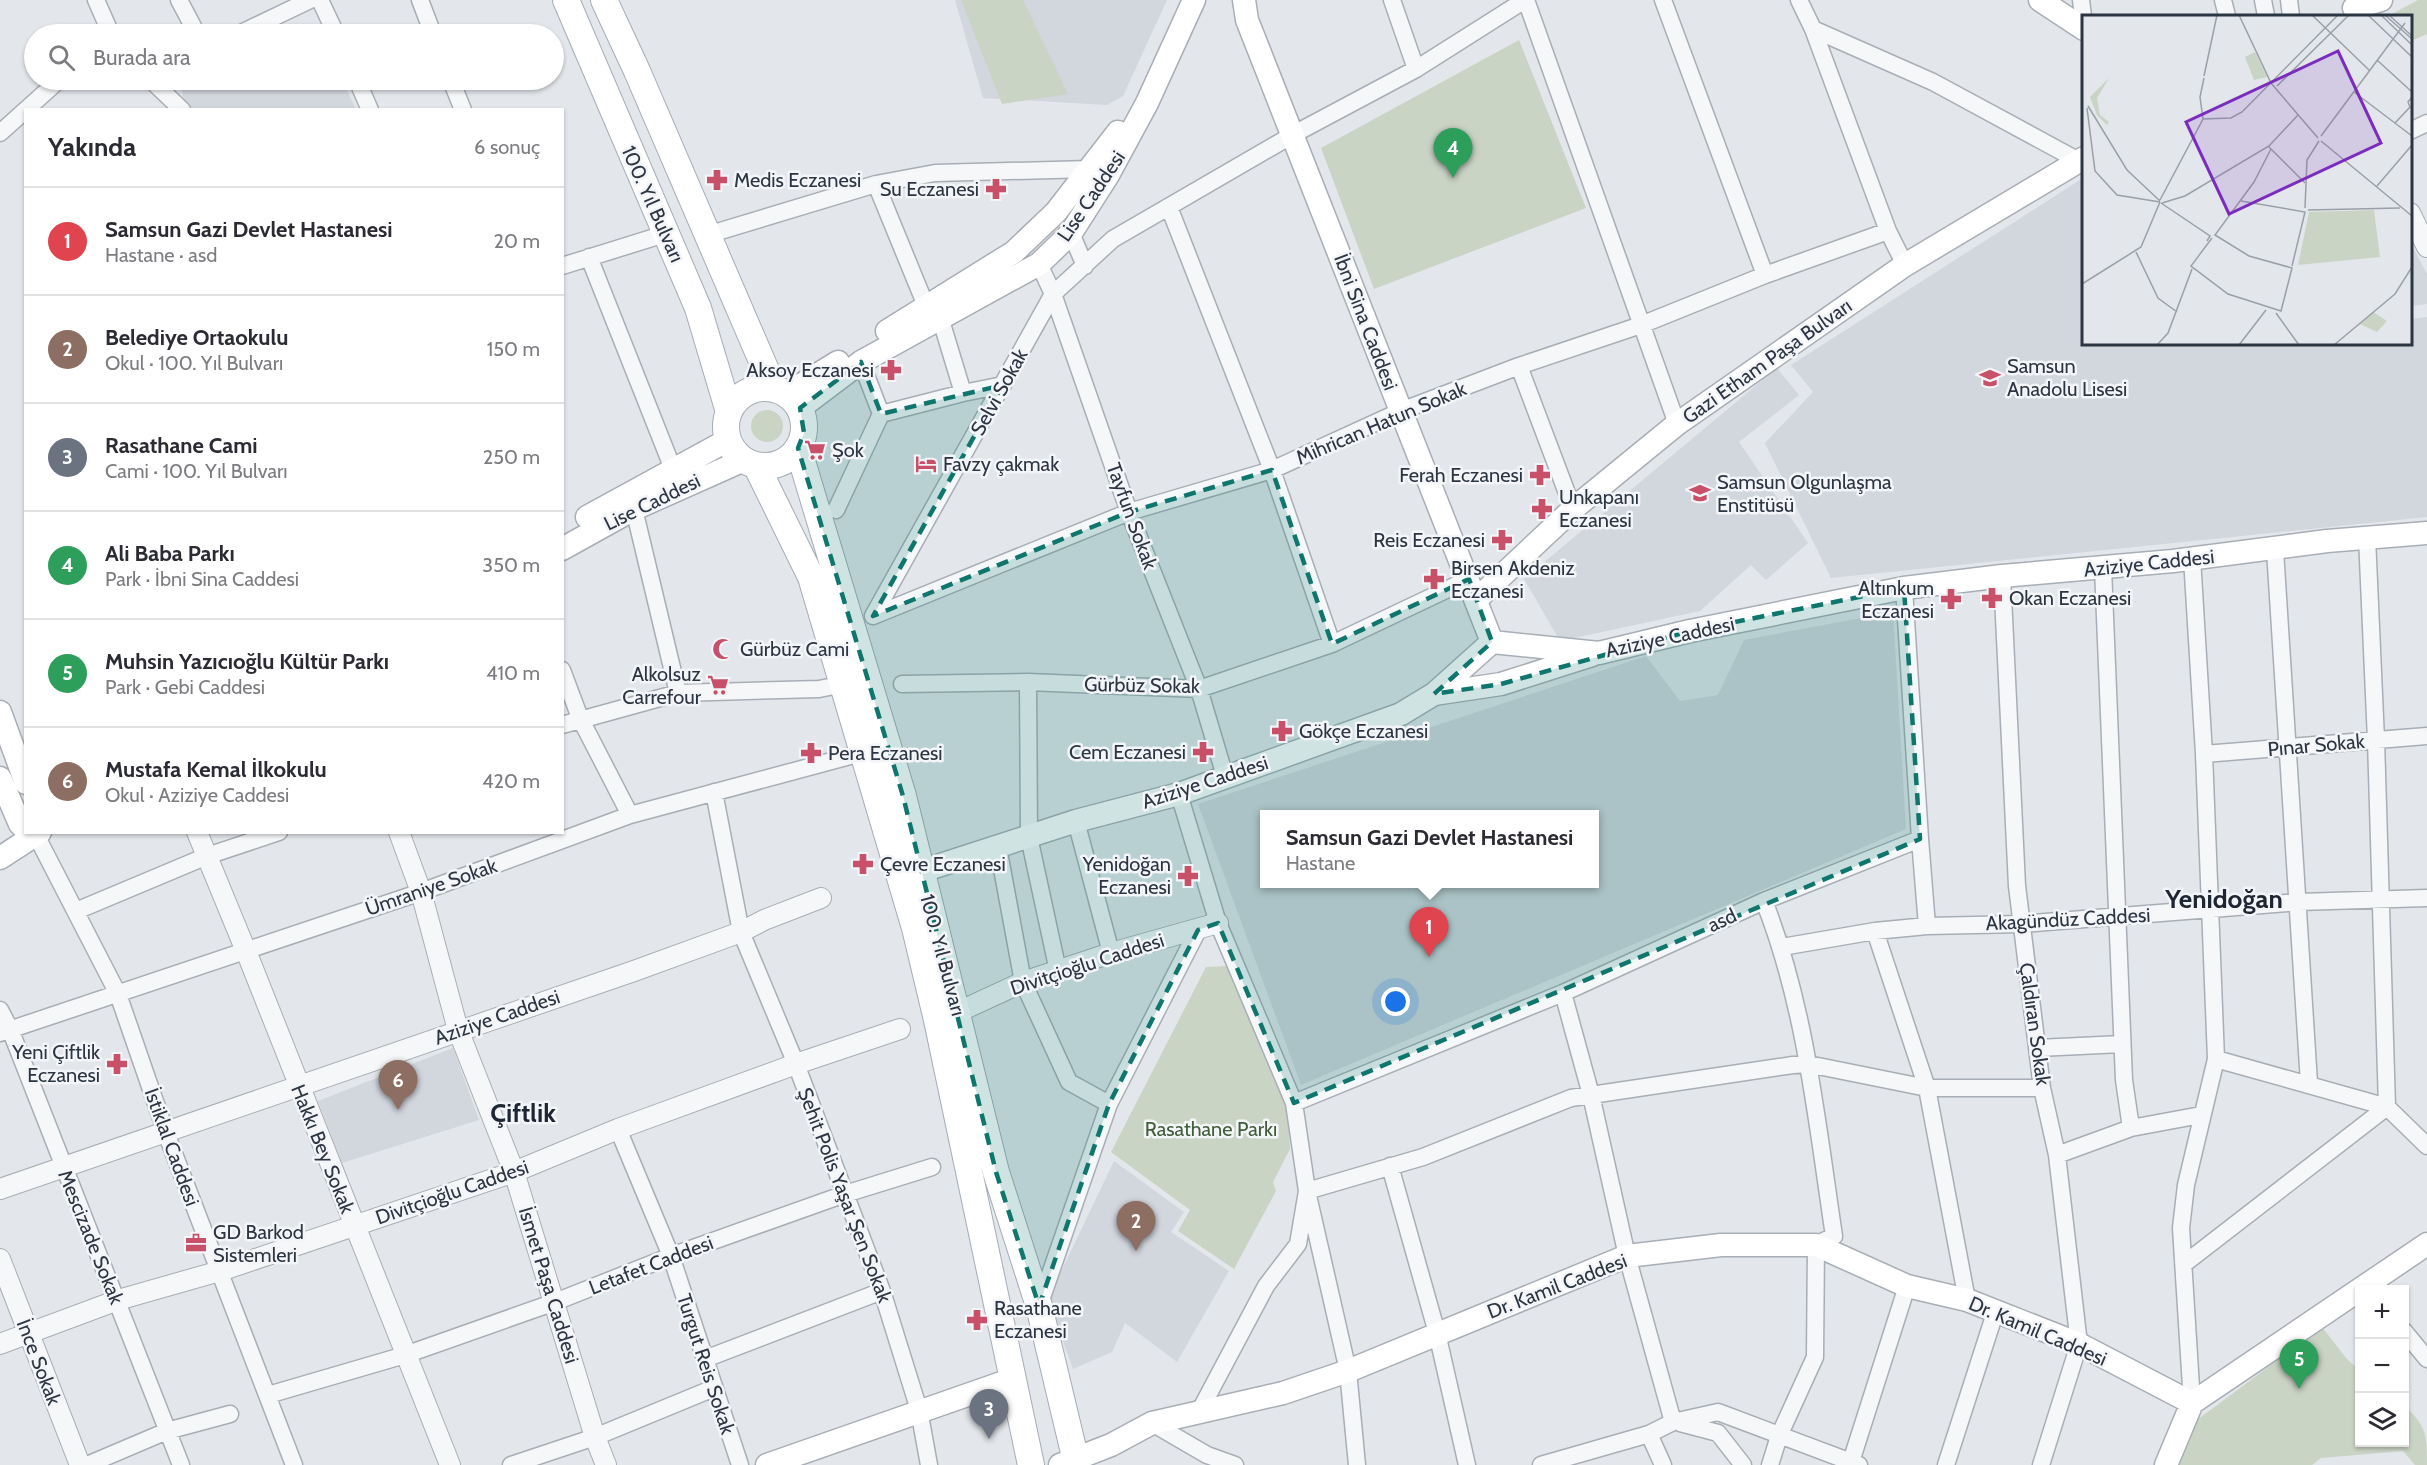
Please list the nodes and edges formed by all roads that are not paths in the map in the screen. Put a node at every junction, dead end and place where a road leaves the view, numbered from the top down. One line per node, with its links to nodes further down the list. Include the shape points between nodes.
1 (96, 0): 26 (street)
2 (179, 0): 27 (street)
3 (310, 0): 28 (street)
4 (320, 0): 29 (street)
5 (420, 0): 30 (street)
6 (566, 0): 53 (main road, 100. Yıl Bulvarı)
7 (604, 0): 55 (main road, 100. Yıl Bulvarı)
8 (1178, 0): 48 (main road, Lise Caddesi, via 1140,91 1114,140)
9 (1194, 0): 54 (main road, Lise Caddesi, via 1147,103)
10 (1244, 0): 46 (main road, İbni Sina Caddesi, via 1247,20)
11 (1392, 0): 33 (street)
12 (1526, 0): 33 (street); 65 (street)
13 (1663, 0): 62 (street)
14 (1799, 0): 32 (street)
15 (2040, 0): 31 (main road)
16 (2081, 0): 22 (street)
17 (2223, 0): 23 (street)
18 (2263, 0): 24 (street)
19 (2289, 0): 25 (street)
20 (2381, 0): 21 (main road)
21 (2353, 6)
22 (2083, 15)
23 (2227, 15)
24 (2266, 15)
25 (2291, 15)
26 (106, 24)
27 (192, 24)
28 (260, 24)
29 (331, 24)
30 (429, 24)
31 (2082, 28)
32 (1813, 29): 47 (street, via 1933,82); 52 (street)
33 (1416, 69): 46 (street)
34 (48, 90): 38 (street)
35 (163, 90): 39 (street)
36 (361, 90): 40 (street)
37 (455, 90): 41 (street)
38 (28, 108)
39 (180, 108)
40 (369, 108)
41 (462, 108)
42 (24, 112): 45 (street)
43 (2427, 123): 44 (street)
44 (2412, 131)
45 (0, 134)
46 (1294, 134): 50 (street); 71 (main road, İbni Sina Caddesi)
47 (2081, 159): 60 (main road, Gazi Etham Paşa Bulvarı)
48 (1090, 169): 49 (street, via 935,173); 64 (main road, Lise Caddesi, via 1056,212 1014,252)
49 (876, 184): 55 (street); 64 (street)
50 (1169, 207): 61 (street, via 1113,239); 79 (street)
51 (2412, 217): 56 (street)
52 (1888, 231): 60 (street); 62 (street, Mihrican Hatun Sokak)
53 (668, 233): 57 (street); 72 (main road, 100. Yıl Bulvarı, via 698,308)
54 (1071, 233): 58 (main road, Lise Caddesi); 61 (street)
55 (707, 235): 70 (main road, 100. Yıl Bulvarı)
56 (2427, 247)
57 (589, 257): 59 (street); 78 (street)
58 (1039, 264): 63 (street, Tayfun Sokak); 64 (main road, Lise Caddesi)
59 (564, 265)
60 (1905, 265): 74 (main road, Gazi Etham Paşa Bulvarı)
61 (1085, 266): 63 (street)
62 (1765, 275): 65 (street, Mihrican Hatun Sokak)
63 (1053, 294): 68 (street, Selvi Sokak); 83 (street, Tayfun Sokak)
64 (933, 312): 66 (main road, Lise Caddesi); 69 (street); 70 (main road, Lise Caddesi)
65 (1641, 325): 67 (street, Mihrican Hatun Sokak); 74 (street)
66 (861, 362): 70 (main road, Lise Caddesi); 73 (street)
67 (1519, 366): 71 (street, Mihrican Hatun Sokak); 81 (street)
68 (1003, 385): 69 (street); 94 (street, Selvi Sokak)
69 (963, 393): 73 (street)
70 (787, 397): 72 (main road, via 754,389 743,394); 76 (main road, via 804,433)
71 (1401, 411): 79 (street, Mihrican Hatun Sokak); 93 (main road, İbni Sina Caddesi)
72 (729, 412): 75 (main road)
73 (881, 414): 82 (street)
74 (1677, 424): 81 (main road, Gazi Etham Paşa Bulvarı)
75 (728, 440): 77 (main road, via 734,452); 78 (main road, Lise Caddesi)
76 (798, 448): 77 (main road, via 781,464); 133 (main road, 100. Yıl Bulvarı)
77 (750, 463): 80 (main road, Lise Caddesi); 100 (main road, 100. Yıl Bulvarı, via 811,577)
78 (673, 469): 84 (main road, Lise Caddesi)
79 (1272, 470): 83 (street, Mihrican Hatun Sokak); 96 (street)
80 (634, 509): 87 (main road, Lise Caddesi); 103 (street)
81 (1573, 509): 93 (main road, Gazi Etham Paşa Bulvarı)
82 (836, 510)
83 (1129, 512): 94 (street, Mihrican Hatun Sokak); 102 (street, Tayfun Sokak)
84 (564, 530)
85 (2427, 533): 86 (main road, Aziziye Caddesi)
86 (2367, 537): 88 (main road, Aziziye Caddesi); 109 (street)
87 (564, 548)
88 (2275, 550): 89 (main road, Aziziye Caddesi); 110 (street)
89 (2192, 558): 90 (main road, Aziziye Caddesi); 112 (street)
90 (2103, 568): 91 (main road, Aziziye Caddesi); 142 (street)
91 (2002, 576): 92 (main road, Aziziye Caddesi); 144 (street, Çaldıran Sokak)
92 (1904, 588): 97 (main road, Aziziye Caddesi); 128 (street)
93 (1473, 589): 95 (main road, İbni Sina Caddesi); 96 (street, Gürbüz Sokak)
94 (873, 616)
95 (1492, 642): 97 (main road, Aziziye Caddesi); 104 (main road, Aziziye Caddesi)
96 (1332, 644): 102 (street, Gürbüz Sokak)
97 (1599, 653): 104 (main road, via 1501,684)
98 (564, 675): 106 (street)
99 (1028, 682): 101 (street, Gürbüz Sokak); 102 (street, Gürbüz Sokak); 127 (street)
100 (844, 684): 103 (street, via 819,689); 111 (main road, 100. Yıl Bulvarı)
101 (902, 684)
102 (1199, 689): 113 (street, Tayfun Sokak)
103 (678, 693): 106 (street)
104 (1434, 694): 113 (main road, Aziziye Caddesi, via 1401,714)
105 (0, 712): 115 (main road)
106 (580, 718): 107 (street); 118 (street)
107 (564, 724)
108 (2427, 736): 109 (street, Pınar Sokak)
109 (2376, 740): 110 (street, Pınar Sokak); 137 (street)
110 (2289, 747): 112 (street, Pınar Sokak); 139 (street)
111 (865, 752): 116 (street, Ümraniye Sokak); 213 (main road, 100. Yıl Bulvarı, via 934,1008)
112 (2204, 754): 140 (street)
113 (1225, 776): 117 (main road, Aziziye Caddesi)
114 (0, 778): 119 (main road, İstiklal Caddesi)
115 (24, 778)
116 (714, 792): 118 (street, Ümraniye Sokak); 148 (street, Şehit Polis Yaşar Şen Sokak)
117 (1179, 795): 120 (main road, Aziziye Caddesi); 143 (street)
118 (630, 815): 134 (street, Ümraniye Sokak)
119 (24, 819)
120 (1076, 820): 127 (main road, Aziziye Caddesi); 151 (street)
121 (24, 833): 129 (main road)
122 (28, 834): 132 (main road)
123 (33, 834): 141 (street, İstiklal Caddesi)
124 (197, 834): 131 (street, Hakkı Bey Sokak)
125 (273, 834): 131 (street)
126 (400, 834): 134 (street, İsmet Paşa Caddesi)
127 (1029, 837): 130 (main road, Aziziye Caddesi); 152 (street)
128 (1920, 839): 138 (street, asd); 145 (street)
129 (0, 842)
130 (998, 847): 133 (main road, Aziziye Caddesi); 153 (street)
131 (207, 856): 141 (street); 150 (street, Hakkı Bey Sokak)
132 (0, 858)
133 (922, 871): 157 (main road, 100. Yıl Bulvarı)
134 (421, 892): 150 (street, Ümraniye Sokak); 159 (street, İsmet Paşa Caddesi)
135 (820, 898): 148 (street, Aziziye Caddesi)
136 (2427, 898): 137 (street, Akagündüz Caddesi)
137 (2381, 900): 139 (street, Akagündüz Caddesi); 173 (street)
138 (1764, 901): 149 (street); 154 (street, asd)
139 (2299, 903): 140 (street, Akagündüz Caddesi); 166 (street)
140 (2208, 909): 142 (street, Akagündüz Caddesi); 163 (street)
141 (76, 911): 155 (street, İstiklal Caddesi)
142 (2117, 918): 144 (street, Akagündüz Caddesi); 161 (street)
143 (1218, 923): 146 (street, Divitçioğlu Caddesi); 171 (street)
144 (2021, 924): 145 (street, Akagündüz Caddesi); 162 (street, Çaldıran Sokak)
145 (1927, 926): 147 (street, Akagündüz Caddesi)
146 (1198, 930): 151 (street, Divitçioğlu Caddesi); 172 (street)
147 (1875, 931): 149 (street, Akagündüz Caddesi); 168 (street)
148 (741, 932): 159 (street, Aziziye Caddesi); 164 (street, Şehit Polis Yaşar Şen Sokak)
149 (1782, 947): 165 (street)
150 (246, 951): 155 (street, Ümraniye Sokak, via 141,983); 167 (street, Hakkı Bey Sokak)
151 (1111, 953): 152 (street, Divitçioğlu Caddesi)
152 (1058, 971): 153 (street, Divitçioğlu Caddesi)
153 (1023, 982): 157 (street, Divitçioğlu Caddesi); 172 (street, via 1069,1082)
154 (1563, 993): 170 (street); 171 (street, asd)
155 (118, 994): 160 (street, Ümraniye Sokak); 177 (street, İstiklal Caddesi)
156 (0, 1010): 160 (street, Mescizade Sokak)
157 (958, 1012): 202 (main road, 100. Yıl Bulvarı, via 996,1172)
158 (900, 1029): 164 (street, Divitçioğlu Caddesi)
159 (458, 1030): 167 (street, Aziziye Caddesi); 183 (street, İsmet Paşa Caddesi)
160 (5, 1031): 180 (street, Mescizade Sokak)
161 (2122, 1044): 162 (street); 175 (street)
162 (2038, 1048): 169 (street, Çaldıran Sokak)
163 (2216, 1059): 166 (street); 174 (street)
164 (796, 1064): 176 (street, Divitçioğlu Caddesi); 186 (street, Şehit Polis Yaşar Şen Sokak)
165 (1808, 1064): 168 (street); 170 (street); 188 (street, via 1834,1236)
166 (2309, 1083): 173 (street)
167 (299, 1088): 177 (street, Aziziye Caddesi); 187 (street, Hakkı Bey Sokak)
168 (1927, 1088): 169 (street); 200 (street)
169 (2042, 1089): 179 (street, Çaldıran Sokak)
170 (1591, 1095): 181 (street, via 1571,1098); 191 (street)
171 (1294, 1103): 185 (street)
172 (1109, 1104): 202 (street)
173 (2387, 1107): 178 (street); 193 (street)
174 (2201, 1114): 175 (street); 193 (street, via 2181,1228)
175 (2131, 1128): 179 (street)
176 (618, 1130): 183 (street, Divitçioğlu Caddesi); 190 (street, Turgut Reis Sokak)
177 (166, 1133): 180 (street, Aziziye Caddesi); 194 (street, İstiklal Caddesi)
178 (2427, 1146)
179 (2057, 1155): 208 (street, Çaldıran Sokak)
180 (62, 1166): 184 (street, Aziziye Caddesi); 199 (street, Mescizade Sokak)
181 (1389, 1166): 185 (street); 204 (street)
182 (932, 1167): 186 (street, Letafet Caddesi)
183 (514, 1172): 187 (street, Divitçioğlu Caddesi); 201 (street, İsmet Paşa Caddesi)
184 (0, 1189)
185 (1307, 1191): 212 (street); 219 (street, via 1298,1244 1266,1286)
186 (844, 1194): 190 (street, Letafet Caddesi); 197 (street, Şehit Polis Yaşar Şen Sokak)
187 (354, 1225): 194 (street, Divitçioğlu Caddesi); 209 (street, Hakkı Bey Sokak)
188 (1816, 1245): 191 (main road, Dr. Kamil Caddesi, via 1721,1245); 196 (main road, Dr. Kamil Caddesi); 224 (street, via 1815,1357)
189 (2426, 1247): 195 (main road)
190 (671, 1256): 201 (street, Letafet Caddesi); 210 (street, Turgut Reis Sokak)
191 (1627, 1256): 204 (main road, Dr. Kamil Caddesi); 220 (street)
192 (0, 1259): 205 (street, İnce Sokak)
193 (2184, 1264): 216 (street)
194 (220, 1271): 199 (street, Divitçioğlu Caddesi); 215 (street, İstiklal Caddesi)
195 (2371, 1285)
196 (1906, 1286): 200 (main road, Dr. Kamil Caddesi); 227 (street)
197 (882, 1291): 210 (street); 217 (street, Şehit Polis Yaşar Şen Sokak)
198 (2355, 1296): 216 (main road)
199 (118, 1300): 205 (street, Divitçioğlu Caddesi); 222 (street, Mescizade Sokak)
200 (1967, 1300): 203 (main road, Dr. Kamil Caddesi)
201 (555, 1302): 209 (street, Letafet Caddesi); 225 (street, İsmet Paşa Caddesi)
202 (1039, 1306): 226 (main road, 100. Yıl Bulvarı)
203 (1995, 1313): 208 (main road, Dr. Kamil Caddesi); 246 (street)
204 (1437, 1333): 212 (main road, Dr. Kamil Caddesi); 241 (street)
205 (28, 1335): 207 (street, Divitçioğlu Caddesi); 228 (street, İnce Sokak)
206 (2409, 1337): 211 (street)
207 (0, 1344)
208 (2079, 1344): 216 (main road, Dr. Kamil Caddesi); 247 (street, Çaldıran Sokak)
209 (405, 1354): 215 (street, Letafet Caddesi); 232 (street, Hakkı Bey Sokak)
210 (705, 1359): 214 (street, Turgut Reis Sokak)
211 (2427, 1359)
212 (1348, 1371): 219 (main road, Dr. Kamil Caddesi, via 1283,1393); 240 (street)
213 (1013, 1379): 217 (main road); 238 (main road, 100. Yıl Bulvarı)
214 (714, 1388): 225 (street); 235 (street, Turgut Reis Sokak)
215 (268, 1395): 231 (street, İstiklal Caddesi)
216 (2192, 1403): 248 (main road)
217 (919, 1410): 236 (main road); 237 (street, Şehit Polis Yaşar Şen Sokak)
218 (230, 1414): 222 (street)
219 (1198, 1414): 221 (main road, Dr. Kamil Caddesi)
220 (1673, 1422): 223 (street); 224 (street, via 1718,1412); 244 (street, via 1718,1433)
221 (1152, 1423): 226 (main road, Dr. Kamil Caddesi); 239 (street, via 1207,1455)
222 (167, 1431): 229 (street); 230 (street, Mescizade Sokak)
223 (1649, 1434): 242 (street); 243 (street)
224 (1779, 1436): 227 (street); 245 (street)
225 (596, 1437): 233 (street); 234 (street, İsmet Paşa Caddesi)
226 (1071, 1463)
227 (1854, 1464)
228 (80, 1465)
229 (87, 1465)
230 (181, 1465)
231 (294, 1465)
232 (450, 1465)
233 (511, 1465)
234 (606, 1465)
235 (740, 1465)
236 (767, 1465)
237 (929, 1465)
238 (1031, 1465)
239 (1235, 1465)
240 (1357, 1465)
241 (1467, 1465)
242 (1541, 1465)
243 (1663, 1465)
244 (1743, 1465)
245 (1770, 1465)
246 (1946, 1465)
247 (2041, 1465)
248 (2166, 1465)

